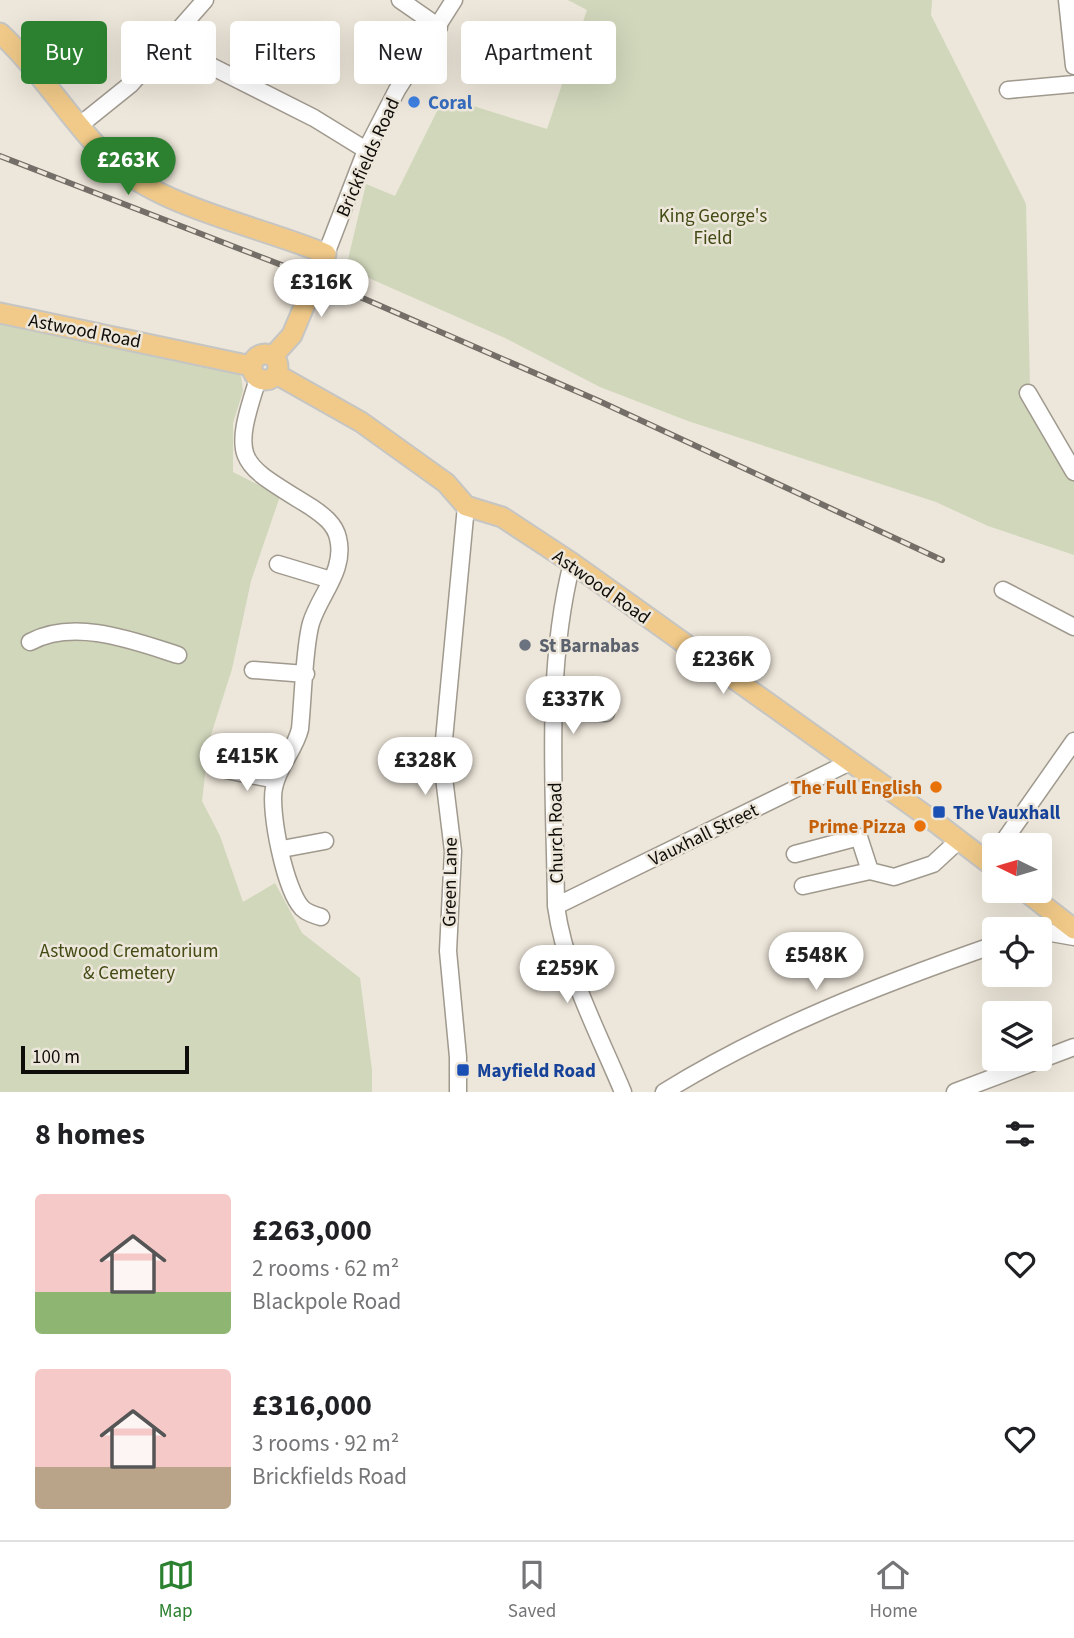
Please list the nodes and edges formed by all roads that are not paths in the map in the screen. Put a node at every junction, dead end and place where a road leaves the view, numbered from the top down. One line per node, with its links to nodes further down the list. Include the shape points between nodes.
1 (205, 0): 5 (street)
2 (400, 0): 6 (street)
3 (454, 0): 7 (street, Brickfields Road)
4 (1068, 0): 9 (street)
5 (186, 21)
6 (430, 21)
7 (442, 21)
8 (0, 33): 15 (main road)
9 (1074, 66)
10 (216, 67): 16 (street)
11 (131, 84): 15 (street)
12 (401, 84): 16 (street, Brickfields Road)
13 (1074, 84): 14 (street)
14 (1008, 90)
15 (80, 125): 17 (main road, via 117,166 164,197)
16 (366, 150): 17 (street, Brickfields Road)
17 (326, 254): 19 (main road, Brickfields Road, via 292,335)
18 (0, 313): 19 (main road, Astwood Road)
19 (265, 369): 22 (main road, Astwood Road, via 361,422 446,482); 25 (street, via 243,426 244,457 256,473 321,513 334,528 340,553)
20 (1028, 393): 21 (street)
21 (1074, 472)
22 (467, 506): 23 (main road, Astwood Road, via 502,517); 56 (street, Green Lane, via 442,761 453,851 448,951)
23 (572, 563): 33 (street, Church Road, via 560,616); 36 (main road, Astwood Road)
24 (278, 564): 25 (street)
25 (331, 580): 31 (street, via 311,624)
26 (1003, 590): 27 (street)
27 (1074, 627)
28 (30, 642): 29 (street, via 60,634 105,635)
29 (178, 655)
30 (253, 670): 31 (street)
31 (306, 674): 38 (street, via 298,739)
32 (608, 700): 33 (street, via 606,713)
33 (555, 712): 48 (street, Church Road)
34 (1074, 741): 35 (street)
35 (1069, 760): 39 (street)
36 (850, 762): 40 (main road, Astwood Road); 48 (street, Vauxhall Street)
37 (226, 770): 38 (street)
38 (276, 780): 42 (street, via 272,802)
39 (1011, 833)
40 (959, 839): 44 (main road, Astwood Road); 45 (street, via 933,864 894,877)
41 (325, 841): 42 (street)
42 (282, 849): 49 (street, via 297,902 309,914)
43 (795, 854): 45 (street, via 859,837)
44 (982, 855)
45 (870, 871): 46 (street)
46 (803, 886)
47 (1040, 903): 50 (main road)
48 (556, 906): 57 (street, Church Road, via 575,975)
49 (321, 917)
50 (1074, 929)
51 (1052, 933): 52 (street)
52 (1074, 937)
53 (982, 949): 58 (street, via 807,1016 709,1064)
54 (1074, 1047): 55 (street)
55 (988, 1087): 59 (street)
56 (458, 1092)
57 (623, 1092)
58 (664, 1092)
59 (955, 1092)

